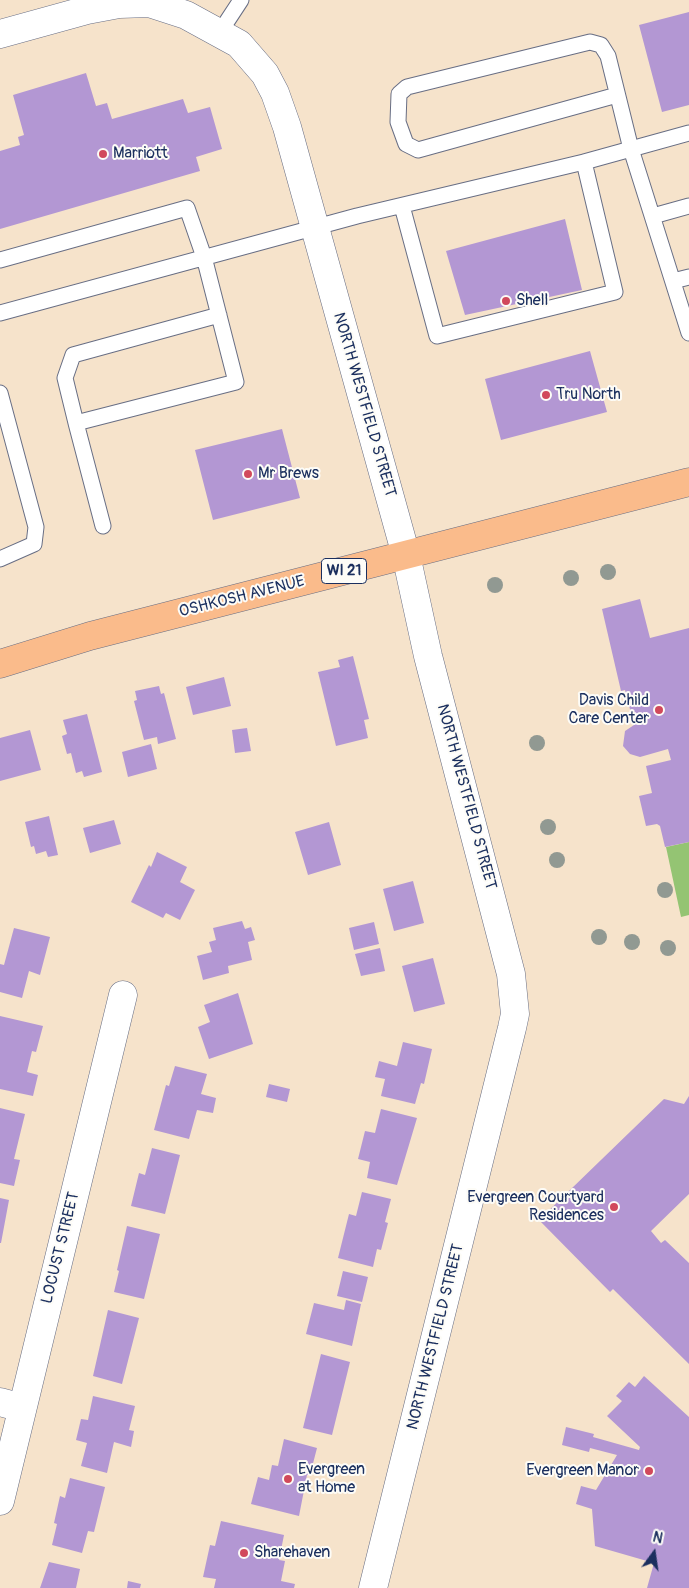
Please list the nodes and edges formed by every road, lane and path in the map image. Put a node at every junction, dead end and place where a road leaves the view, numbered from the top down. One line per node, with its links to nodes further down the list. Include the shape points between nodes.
1 (241, 0): 2 (lane)
2 (220, 32): 3 (street, NORTH WESTFIELD STREET, via 186,15 149,3 86,10); 11 (street, NORTH WESTFIELD STREET, via 239,44 252,58 275,93)
3 (0, 34)
4 (617, 95): 4 (lane, via 608,56 601,45 590,42 407,87 399,94 398,122 406,144 418,150); 6 (lane)
5 (689, 133): 6 (lane)
6 (631, 149): 7 (lane); 10 (lane)
7 (584, 162): 8 (lane); 8 (lane, via 616,292 474,328 436,336)
8 (402, 206): 11 (lane)
9 (689, 206): 10 (lane)
10 (653, 216): 15 (lane)
11 (313, 228): 12 (lane); 23 (street, NORTH WESTFIELD STREET)
12 (204, 257): 13 (lane, via 187,208); 16 (lane); 17 (lane)
13 (0, 260)
14 (689, 277): 15 (lane)
15 (673, 281): 18 (lane)
16 (0, 313)
17 (219, 315): 20 (lane, via 74,355 65,378); 20 (lane, via 236,382)
18 (689, 333)
19 (0, 393): 24 (lane, via 36,527 34,544)
20 (76, 423): 22 (lane)
21 (686, 477): 23 (main road, OSHKOSH AVENUE / WI 21)
22 (103, 526)
23 (406, 555): 25 (main road, OSHKOSH AVENUE / WI 21, via 90,636); 29 (street, NORTH WESTFIELD STREET, via 428,656 511,974 515,1014)
24 (0, 559)
25 (0, 664)
26 (123, 995): 27 (street, LOCUST STREET)
27 (11, 1405): 28 (street, LOCUST STREET)
28 (0, 1501)
29 (373, 1588)

